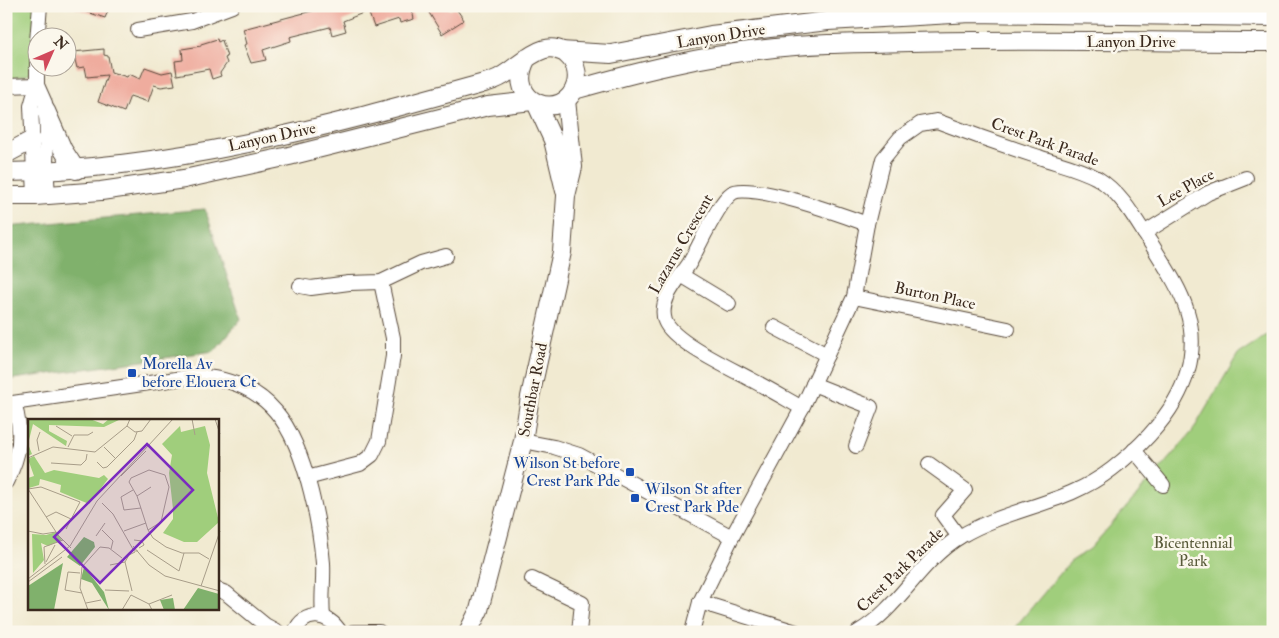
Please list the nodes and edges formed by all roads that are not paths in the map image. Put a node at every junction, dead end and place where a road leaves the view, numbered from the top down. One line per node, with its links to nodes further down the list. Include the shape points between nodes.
1 (40, 6): 8 (street)
2 (232, 6): 4 (street, via 192,21)
3 (1273, 17): 6 (main road, Lanyon Drive, via 971,13 828,21 711,35 611,54)
4 (138, 30)
5 (1273, 42): 10 (main road, Lanyon Drive, via 969,40 822,44 766,49 653,68)
6 (560, 51): 7 (main road, via 548,48); 10 (main road, via 576,67 577,79)
7 (527, 58): 11 (main road, via 520,80 523,90); 15 (main road, Lanyon Drive, via 501,76 481,84 288,134 184,155)
8 (38, 85): 9 (street); 12 (street); 13 (street, via 31,106)
9 (6, 86)
10 (570, 95): 11 (main road, via 557,104 545,106); 21 (main road, Southbar Road, via 573,167)
11 (534, 102): 19 (main road, Lanyon Drive, via 481,107 209,174); 21 (main road, Southbar Road, via 553,140)
12 (46, 111): 15 (main road, via 63,150); 17 (street, via 47,134)
13 (32, 140): 14 (main road); 17 (street)
14 (6, 154)
15 (76, 170): 17 (main road, Lanyon Drive)
16 (6, 172): 17 (main road, Lanyon Drive)
17 (40, 172): 19 (street)
18 (1246, 178): 23 (street, Lee Place, via 1196,199)
19 (42, 195): 20 (main road, Lanyon Drive)
20 (6, 196)
21 (566, 196): 36 (main road, Southbar Road, via 562,252)
22 (867, 224): 23 (street, Crest Park Parade, via 883,160 900,138 920,124 937,121 1073,167 1098,179 1121,198); 25 (street, Lazarus Crescent, via 811,204 749,190 733,192 722,202); 28 (street, Crest Park Parade)
23 (1144, 232): 38 (street, Crest Park Parade, via 1183,300 1192,343 1189,368 1180,392 1163,419)
24 (446, 256): 26 (street, via 421,263)
25 (681, 275): 29 (street); 35 (street, Lazarus Crescent, via 664,302 666,322 681,340)
26 (381, 282): 27 (street, via 311,288); 40 (street, via 393,338 393,356 379,441 372,455 360,464)
27 (300, 286)
28 (854, 296): 31 (street, Burton Place); 32 (street, Crest Park Parade)
29 (729, 304)
30 (774, 327): 32 (street)
31 (1008, 329)
32 (827, 355): 33 (street, Crest Park Parade)
33 (813, 384): 35 (street, Crest Park Parade); 37 (street, via 872,407)
34 (10, 403): 40 (street, via 179,378 213,377 260,396 278,414 294,439); 41 (street, via 19,420 21,435 19,452)
35 (802, 408): 43 (street, Crest Park Parade)
36 (523, 441): 43 (street, via 579,456); 48 (main road, Southbar Road)
37 (856, 446)
38 (1134, 450): 42 (street); 44 (street, Crest Park Parade, via 1080,489 988,521)
39 (930, 464): 44 (street, via 965,490 944,515)
40 (308, 478): 49 (street, via 320,531 323,566)
41 (6, 482)
42 (1163, 485)
43 (732, 537): 47 (street, Crest Park Parade)
44 (958, 538): 60 (street, Crest Park Parade, via 931,560 879,617)
45 (532, 580): 57 (street, via 582,603)
46 (219, 590): 50 (street)
47 (700, 602): 58 (street, Crest Park Parade); 59 (street)
48 (479, 610): 55 (main road, Southbar Road); 56 (main road, Southbar Road)
49 (318, 616): 51 (street, via 301,622); 52 (street, via 334,624)
50 (278, 632)
51 (295, 632)
52 (340, 632)
53 (353, 632): 54 (street)
54 (380, 632)
55 (468, 632)
56 (482, 632)
57 (579, 632)
58 (692, 632)
59 (796, 632)
60 (858, 632)

